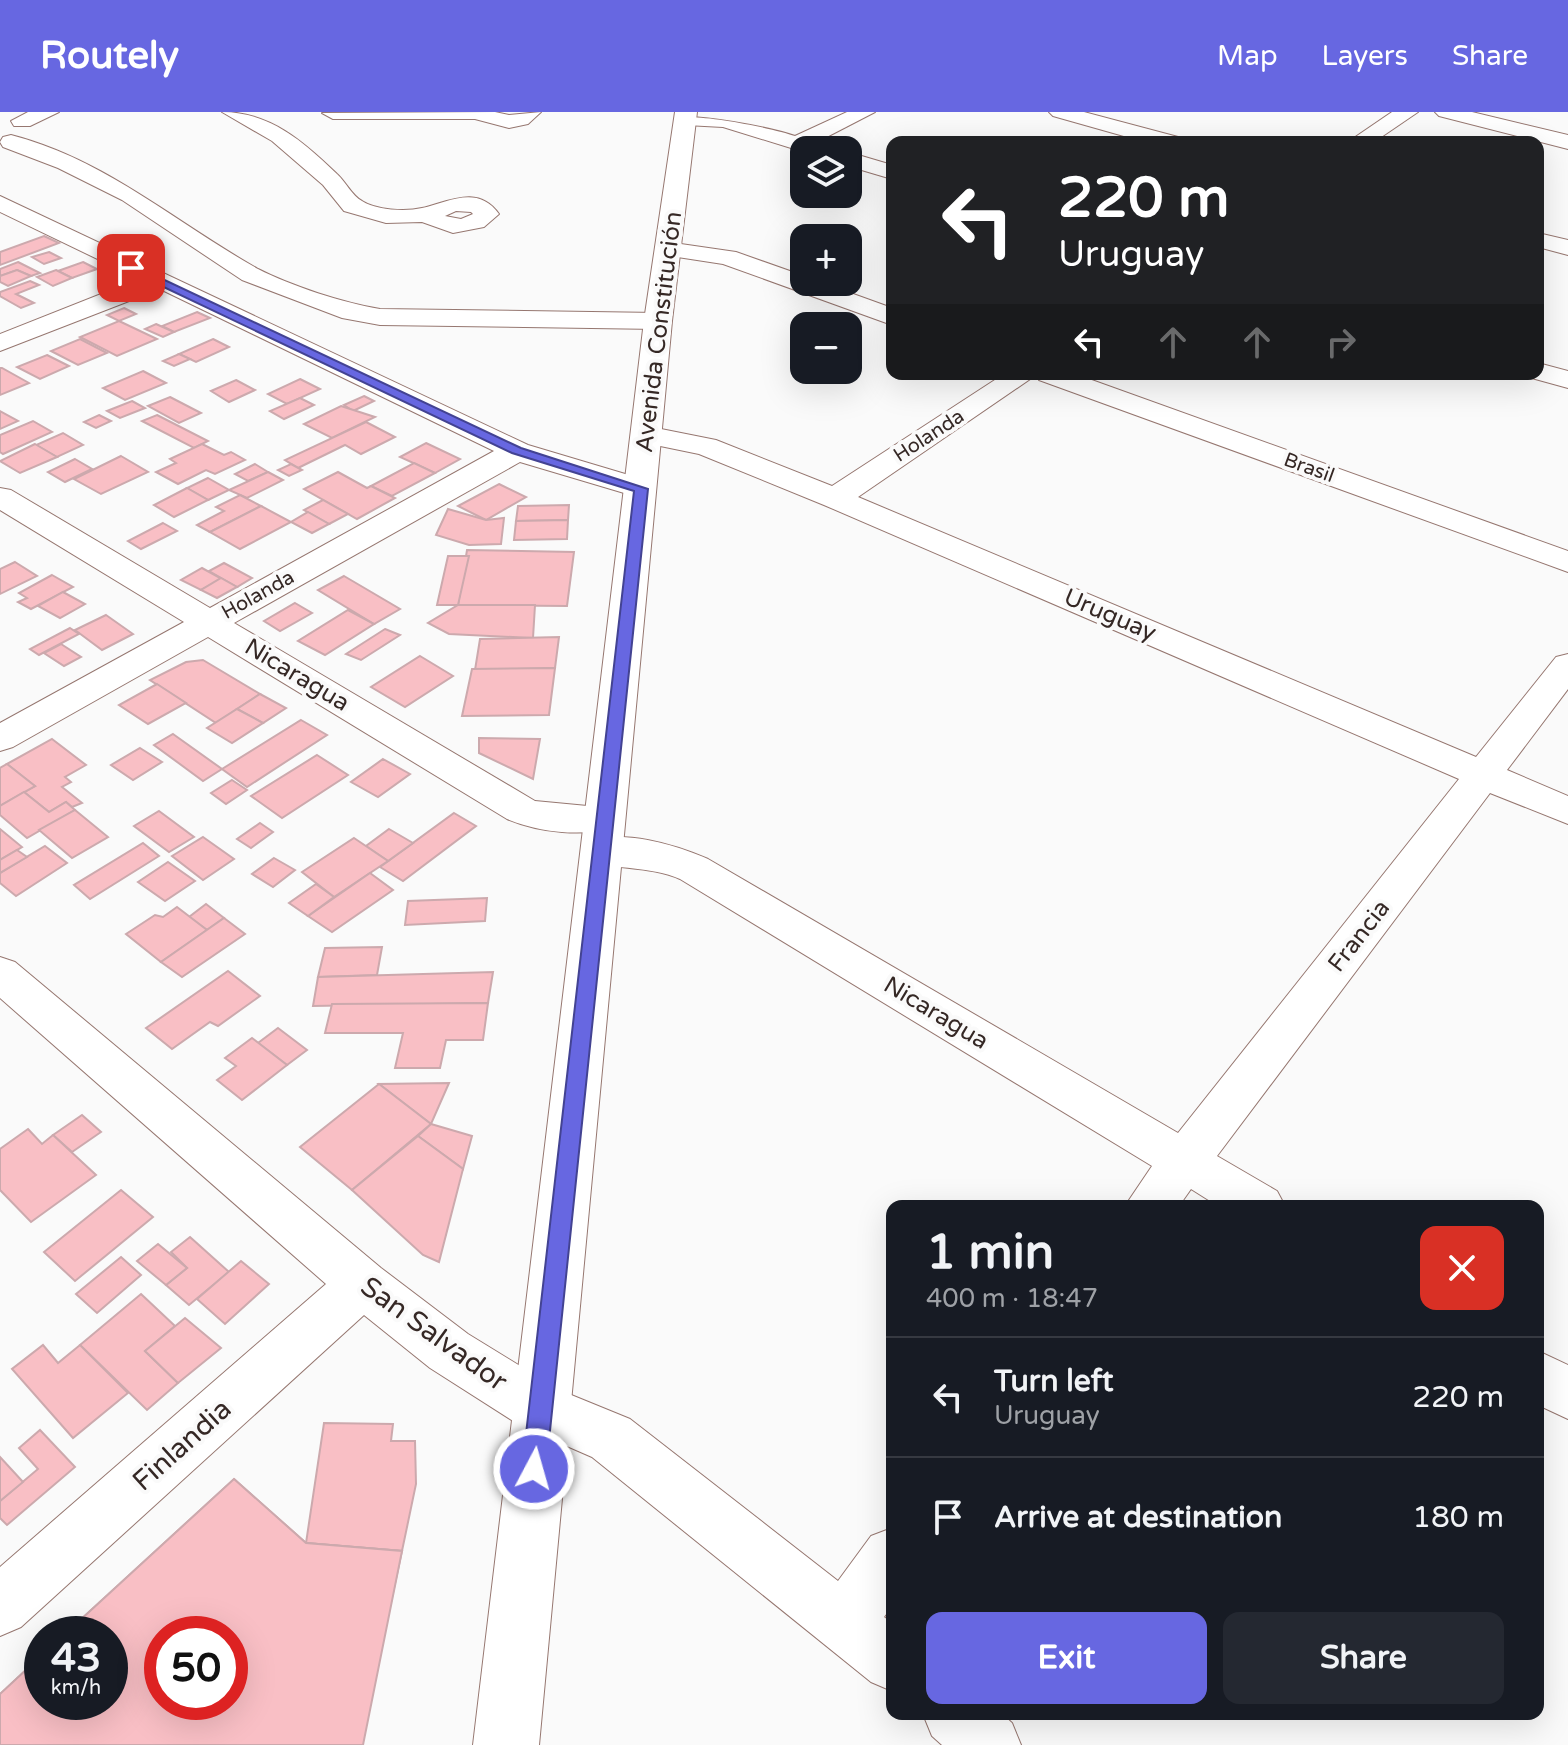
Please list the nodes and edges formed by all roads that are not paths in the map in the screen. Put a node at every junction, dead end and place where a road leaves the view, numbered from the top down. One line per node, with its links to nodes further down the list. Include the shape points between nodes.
1 (48, 112): 12 (street)
2 (233, 112): 11 (street)
3 (334, 112): 4 (street); 11 (street)
4 (483, 112): 5 (street, via 485,118 506,122)
5 (530, 112)
6 (864, 112): 13 (street)
7 (1060, 112): 14 (street)
8 (1407, 112): 15 (street)
9 (1446, 112): 16 (street)
10 (686, 116): 18 (street, via 725,121); 26 (main road, Avenida Constitución)
11 (297, 129): 23 (street, via 352,206 386,216)
12 (8, 131): 29 (street, via 130,195 251,275 351,312 380,317)
13 (812, 136)
14 (1148, 136)
15 (1369, 136)
16 (1544, 136)
17 (1544, 136): 19 (street)
18 (790, 141)
19 (1568, 142)
20 (862, 163): 21 (street)
21 (886, 170)
22 (0, 203): 27 (street)
23 (432, 215)
24 (1544, 242): 25 (street)
25 (1568, 248)
26 (667, 249): 28 (street, via 727,257); 29 (main road, Avenida Constitución)
27 (158, 281): 30 (street); 36 (street)
28 (886, 315)
29 (658, 321): 35 (main road, Avenida Constitución)
30 (0, 343)
31 (1544, 373): 34 (street)
32 (1014, 380): 39 (street, Holanda)
33 (1066, 380): 40 (street, Brasil)
34 (1568, 380)
35 (646, 435): 37 (main road, Avenida Constitución); 39 (street, Uruguay, via 706,446)
36 (517, 451): 37 (street); 41 (street, Holanda)
37 (641, 489): 46 (main road, Avenida Constitución)
38 (0, 497): 41 (street, Nicaragua)
39 (835, 498): 44 (street, Uruguay)
40 (1568, 562)
41 (210, 623): 43 (street, Holanda); 46 (street, Nicaragua, via 521,810)
42 (1568, 665): 44 (street, Francia)
43 (0, 739)
44 (1485, 775): 45 (street, Uruguay); 48 (street, Francia)
45 (1568, 811)
46 (603, 834): 48 (street, Nicaragua, via 694,869); 54 (main road, Avenida Constitución)
47 (0, 973): 51 (street, San Salvador)
48 (1184, 1160): 49 (street, Francia); 50 (street, Nicaragua)
49 (1154, 1200)
50 (1250, 1200)
51 (363, 1284): 54 (street, San Salvador, via 449,1351); 56 (street, Finlandia)
52 (1544, 1380): 53 (street)
53 (1568, 1394)
54 (540, 1408): 57 (street, San Salvador, via 611,1438); 60 (main road, Avenida Constitución)
55 (886, 1565): 57 (street)
56 (0, 1606)
57 (845, 1620): 58 (street, San Salvador)
58 (886, 1656)
59 (961, 1720): 61 (street)
60 (506, 1745)
61 (990, 1745)

